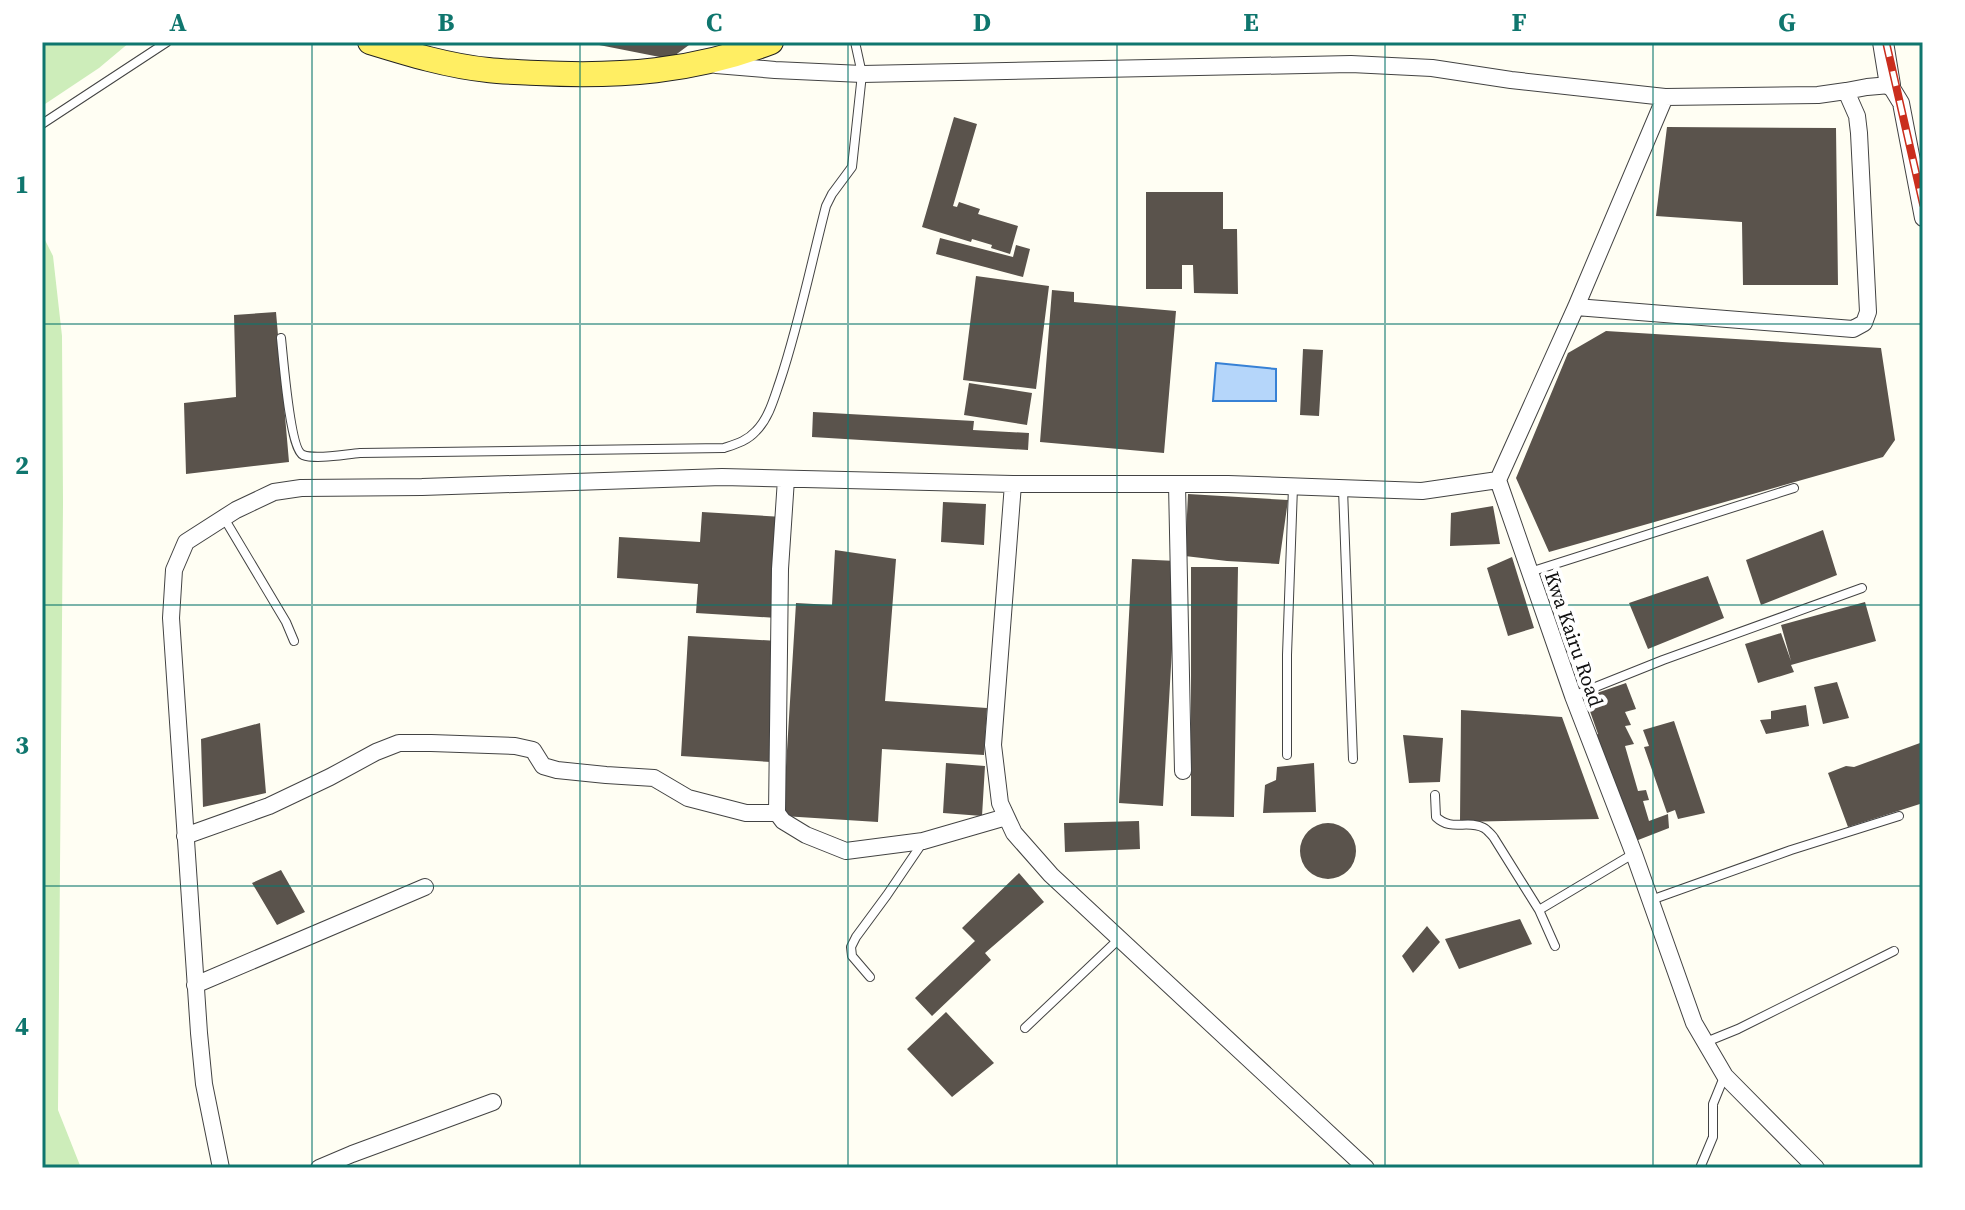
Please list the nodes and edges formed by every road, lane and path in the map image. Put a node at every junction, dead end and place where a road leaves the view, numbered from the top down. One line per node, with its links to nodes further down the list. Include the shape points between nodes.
1 (167, 42): 11 (lane)
2 (370, 42): 6 (main road, via 488,70 575,75)
3 (771, 42): 6 (main road)
4 (855, 42): 7 (lane)
5 (1883, 42): 8 (street)
6 (700, 64): 7 (street)
7 (862, 74): 10 (street, via 1351,64 1432,68); 14 (lane, via 852,167 826,206 776,393 764,421 744,442 724,448 303,455 292,431)
8 (1890, 85): 9 (street); 12 (street, via 1901,103)
9 (1846, 91): 10 (street); 13 (street, via 1859,133 1868,312 1864,323 1853,329)
10 (1665, 97): 13 (street)
11 (42, 124)
12 (1923, 218)
13 (1576, 307): 16 (street)
14 (281, 338)
15 (786, 479): 17 (street); 22 (street, via 301,488 274,492); 31 (street)
16 (1498, 480): 20 (street, via 1422,491); 23 (street, Kwa Kairu Road)
17 (1013, 484): 18 (street); 33 (street, via 993,745)
18 (1177, 484): 19 (street); 29 (street)
19 (1293, 486): 20 (street); 27 (lane)
20 (1343, 488): 28 (lane)
21 (1794, 488): 23 (lane)
22 (224, 518): 25 (lane); 34 (street, via 186,542 174,570 171,618)
23 (1530, 572): 26 (street, Kwa Kairu Road)
24 (1862, 588): 26 (lane)
25 (294, 641)
26 (1573, 696): 36 (street, Kwa Kairu Road)
27 (1287, 755)
28 (1353, 759)
29 (1183, 771)
30 (1435, 795): 39 (lane, via 1436,817 1443,823 1474,825 1494,838)
31 (777, 813): 34 (street, via 746,813 688,798 654,778 557,770 543,766 533,750 515,746 399,743 269,806); 35 (street, via 806,835 846,851)
32 (1899, 816): 38 (lane)
33 (1006, 817): 35 (street); 40 (street, via 1051,875)
34 (185, 836): 44 (street)
35 (923, 841): 43 (lane, via 851,947)
36 (1634, 854): 38 (street, Kwa Kairu Road); 39 (lane)
37 (425, 887): 44 (street)
38 (1650, 901): 46 (street, Kwa Kairu Road)
39 (1539, 910): 41 (lane)
40 (1119, 939): 45 (lane); 51 (street)
41 (1555, 946)
42 (1894, 951): 46 (lane)
43 (870, 977)
44 (195, 985): 49 (street, via 204,1084)
45 (1025, 1028)
46 (1705, 1042): 47 (street, Kwa Kairu Road)
47 (1725, 1076): 52 (lane, via 1713,1104 1713,1137); 53 (street, Kwa Kairu Road)
48 (493, 1102): 50 (street)
49 (221, 1168)
50 (319, 1168)
51 (1366, 1168)
52 (1700, 1168)
53 (1816, 1168)

